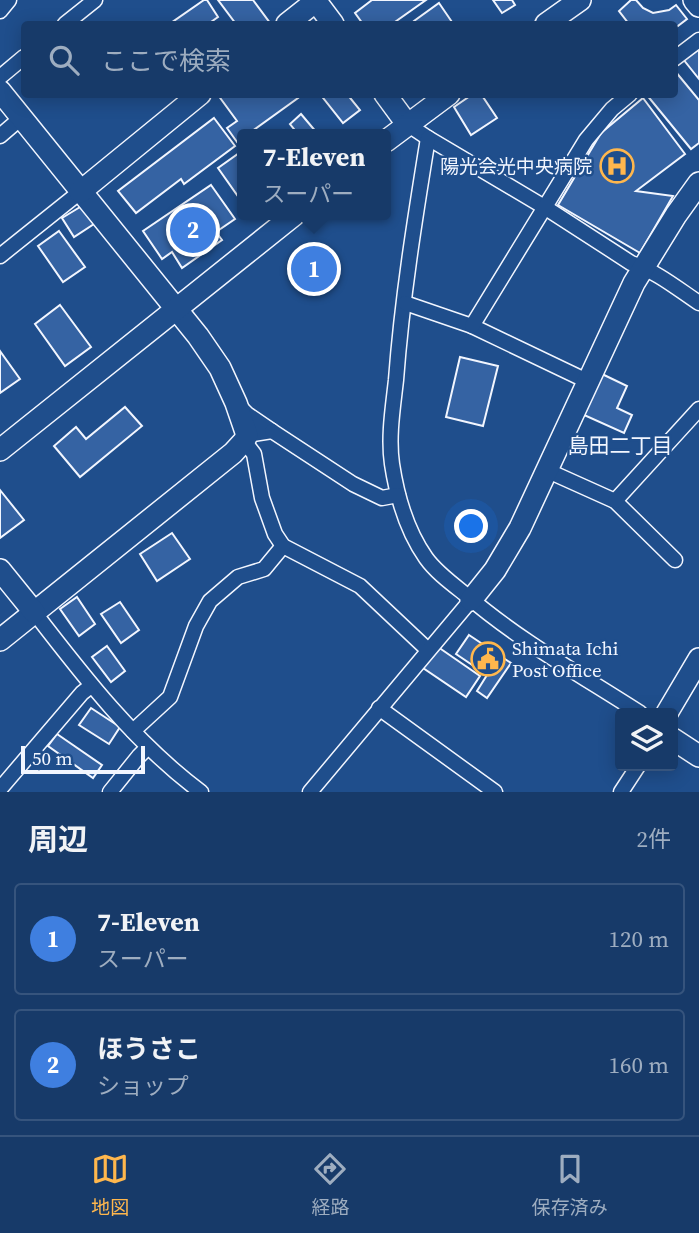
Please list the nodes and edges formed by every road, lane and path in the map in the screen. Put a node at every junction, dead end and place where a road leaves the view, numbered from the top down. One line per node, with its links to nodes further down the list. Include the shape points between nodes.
1 (9, 0): 7 (street)
2 (95, 0): 8 (street)
3 (316, 0): 9 (street); 10 (street)
4 (580, 0): 11 (street)
5 (694, 0): 6 (street)
6 (699, 6)
7 (0, 10)
8 (69, 21)
9 (290, 21)
10 (331, 21)
11 (550, 21)
12 (699, 40): 13 (street)
13 (678, 56)
14 (21, 60): 15 (street)
15 (0, 77)
16 (0, 91): 21 (street)
17 (195, 98): 27 (street)
18 (389, 98): 22 (street)
19 (443, 98): 22 (street)
20 (625, 98): 28 (street, via 586,140)
21 (21, 118): 23 (street); 27 (street)
22 (407, 124): 24 (street); 25 (street)
23 (0, 136)
24 (391, 137)
25 (428, 138): 28 (street); 32 (street)
26 (699, 183): 31 (street)
27 (80, 192): 30 (street); 34 (street)
28 (546, 208): 31 (street); 35 (street)
29 (288, 220): 34 (street)
30 (0, 256)
31 (643, 267): 33 (street); 36 (street)
32 (404, 303): 35 (street); 43 (street, via 391,439)
33 (699, 303)
34 (176, 310): 37 (street, via 220,368); 41 (street)
35 (472, 326): 36 (street)
36 (587, 381): 42 (street)
37 (236, 403): 39 (street); 40 (street)
38 (699, 409): 44 (street)
39 (272, 431): 40 (street); 43 (street, via 362,489 382,498)
40 (246, 438): 45 (street, via 254,454 262,498); 49 (street)
41 (0, 450)
42 (546, 470): 44 (street); 48 (street, via 520,528)
43 (398, 495): 48 (street, via 407,524 426,558)
44 (615, 501): 46 (street)
45 (283, 546): 51 (street, via 360,586); 57 (street, via 264,569 238,577 210,601 170,697)
46 (675, 560)
47 (0, 570): 49 (street)
48 (471, 600): 51 (street); 55 (street)
49 (34, 612): 50 (street); 53 (street)
50 (0, 640)
51 (428, 650): 54 (street)
52 (699, 659): 56 (street)
53 (91, 686): 57 (street); 62 (street)
54 (379, 708): 65 (street); 66 (street)
55 (632, 708)
56 (670, 708)
57 (133, 731): 59 (street)
58 (678, 742): 60 (street)
59 (148, 747): 63 (street); 64 (street)
60 (699, 756)
61 (635, 771): 67 (street)
62 (0, 789)
63 (116, 790)
64 (201, 792)
65 (310, 792)
66 (495, 792)
67 (621, 792)

